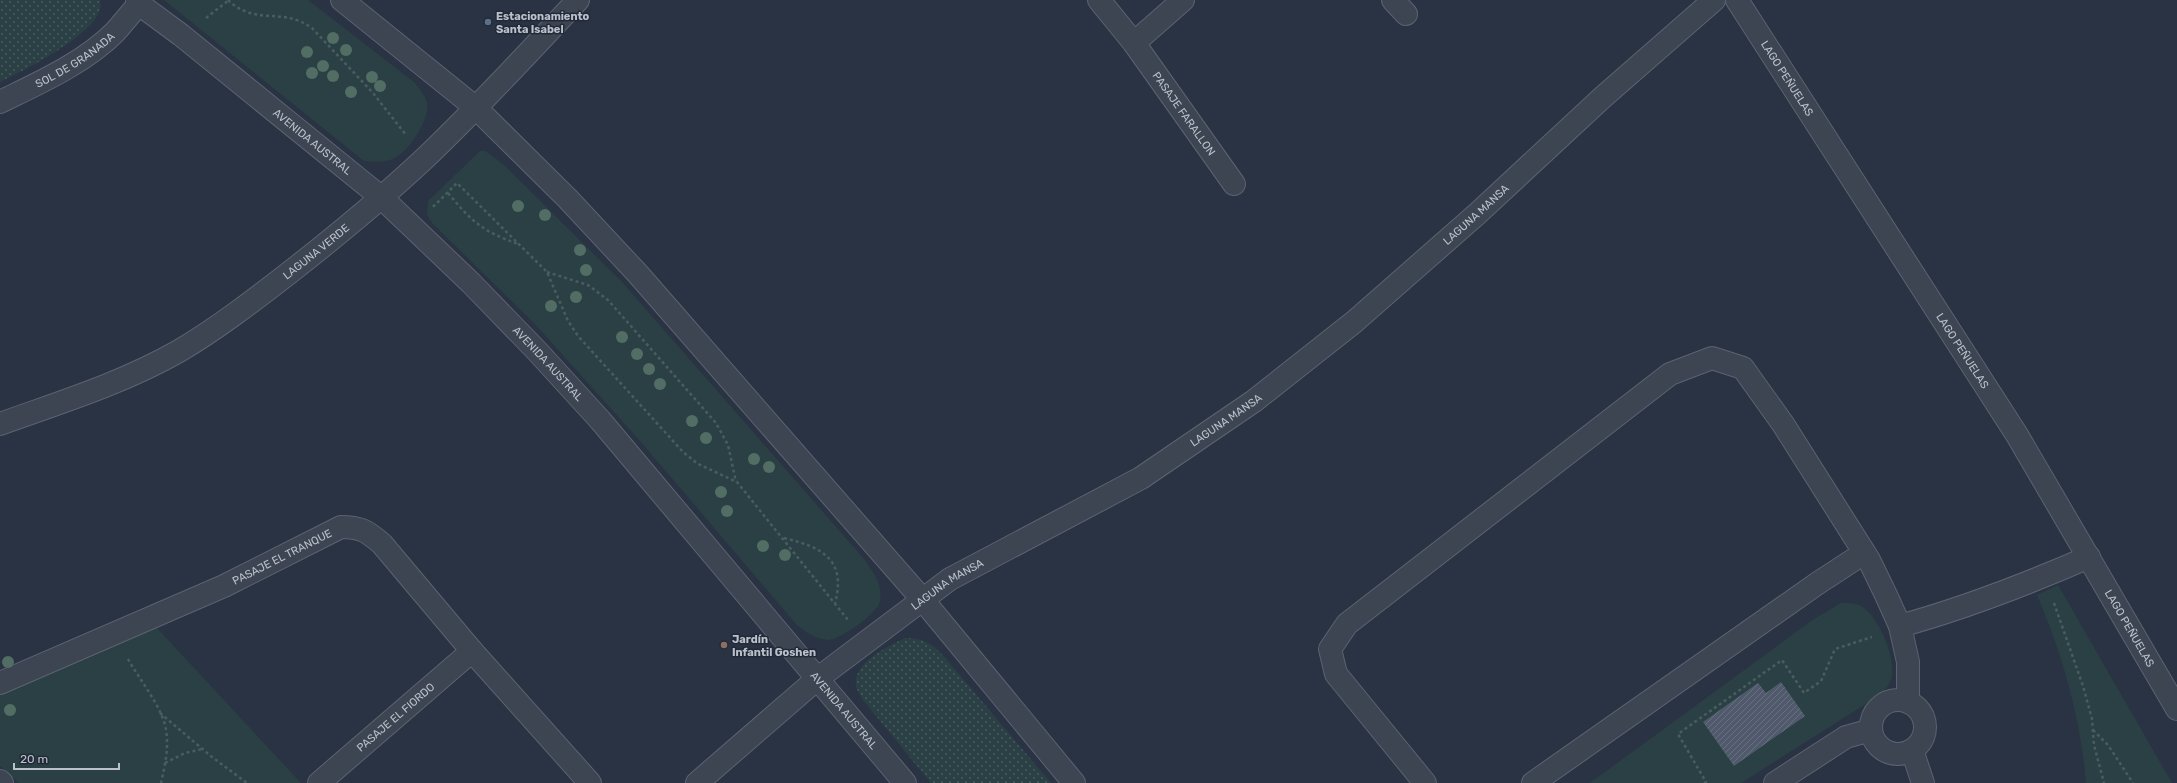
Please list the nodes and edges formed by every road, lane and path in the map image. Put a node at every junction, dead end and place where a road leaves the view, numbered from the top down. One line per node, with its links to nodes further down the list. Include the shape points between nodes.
1 (228, 0): 12 (path, via 238,9 254,15 289,16 301,20 312,28 373,93)
2 (342, 0): 11 (street)
3 (578, 0): 11 (street, LAGUNA VERDE)
4 (1099, 0): 9 (street, PASAJE FARALLON)
5 (1183, 0): 9 (street)
6 (1714, 0): 25 (street, LAGUNA MANSA, via 1354,322 1254,401 1141,478 950,579)
7 (1737, 0): 23 (street, LAGO PEÑUELAS, via 1970,360)
8 (138, 2): 10 (street, SOL DE GRANADA, via 115,32 81,58); 16 (street, AVENIDA AUSTRAL)
9 (1134, 43): 14 (street, PASAJE FARALLON)
10 (0, 102)
11 (476, 108): 16 (street, LAGUNA VERDE); 25 (street, via 568,199 638,274)
12 (407, 135)
13 (457, 183): 17 (path)
14 (1234, 184)
15 (448, 192): 17 (path, via 465,214 483,229)
16 (382, 198): 19 (street, LAGUNA VERDE, via 241,310 179,351 107,385); 31 (street, AVENIDA AUSTRAL, via 471,283 569,384)
17 (521, 245): 18 (path)
18 (548, 272): 20 (path, via 568,321 578,336 683,452 698,464); 20 (path, via 588,285 608,300 716,423 728,445)
19 (0, 424)
20 (736, 482): 21 (path)
21 (782, 537): 26 (path); 26 (path, via 809,544 832,562 839,578)
22 (1864, 553): 27 (street); 48 (street, via 1783,424 1743,368 1712,358 1670,374 1347,624 1330,650 1336,674); 49 (street)
23 (2089, 557): 24 (street); 34 (street, LAGO PEÑUELAS)
24 (2043, 577): 27 (street, via 1949,612); 37 (path, via 2072,651)
25 (922, 599): 29 (street, LAGUNA MANSA); 47 (street)
26 (835, 604): 29 (path)
27 (1900, 626): 33 (street, via 1908,662); 50 (path, via 1835,649 1822,681 1804,693 1782,660 1678,734 1706,782)
28 (114, 634): 30 (street, PASAJE EL TRANQUE, via 224,586 341,527 356,527 382,544); 32 (street, PASAJE EL TRANQUE); 35 (path)
29 (866, 642): 31 (street, LAGUNA MANSA)
30 (472, 651): 43 (street, PASAJE EL FIORDO); 44 (street, PASAJE EL TRANQUE)
31 (817, 679): 45 (street, LAGUNA MANSA); 46 (street, AVENIDA AUSTRAL)
32 (0, 683)
33 (1908, 702): 36 (street, via 1895,700 1882,705 1873,716); 39 (street, via 1919,709 1925,728 1922,740)
34 (2177, 709)
35 (160, 713): 38 (path); 40 (path, via 166,729)
36 (1871, 730): 39 (street, via 1876,743 1886,752 1900,754); 51 (street, via 1846,737)
37 (2093, 730): 53 (path, via 2094,745); 54 (path, via 2108,745)
38 (203, 749): 40 (path, via 185,753); 42 (path)
39 (1912, 750): 52 (street)
40 (165, 763): 41 (path)
41 (161, 783)
42 (247, 783)
43 (319, 783)
44 (590, 783)
45 (697, 783)
46 (905, 783)
47 (1074, 783)
48 (1425, 783)
49 (1533, 783)
50 (1704, 783)
51 (1775, 783)
52 (1923, 783)
53 (2104, 783)
54 (2133, 783)

